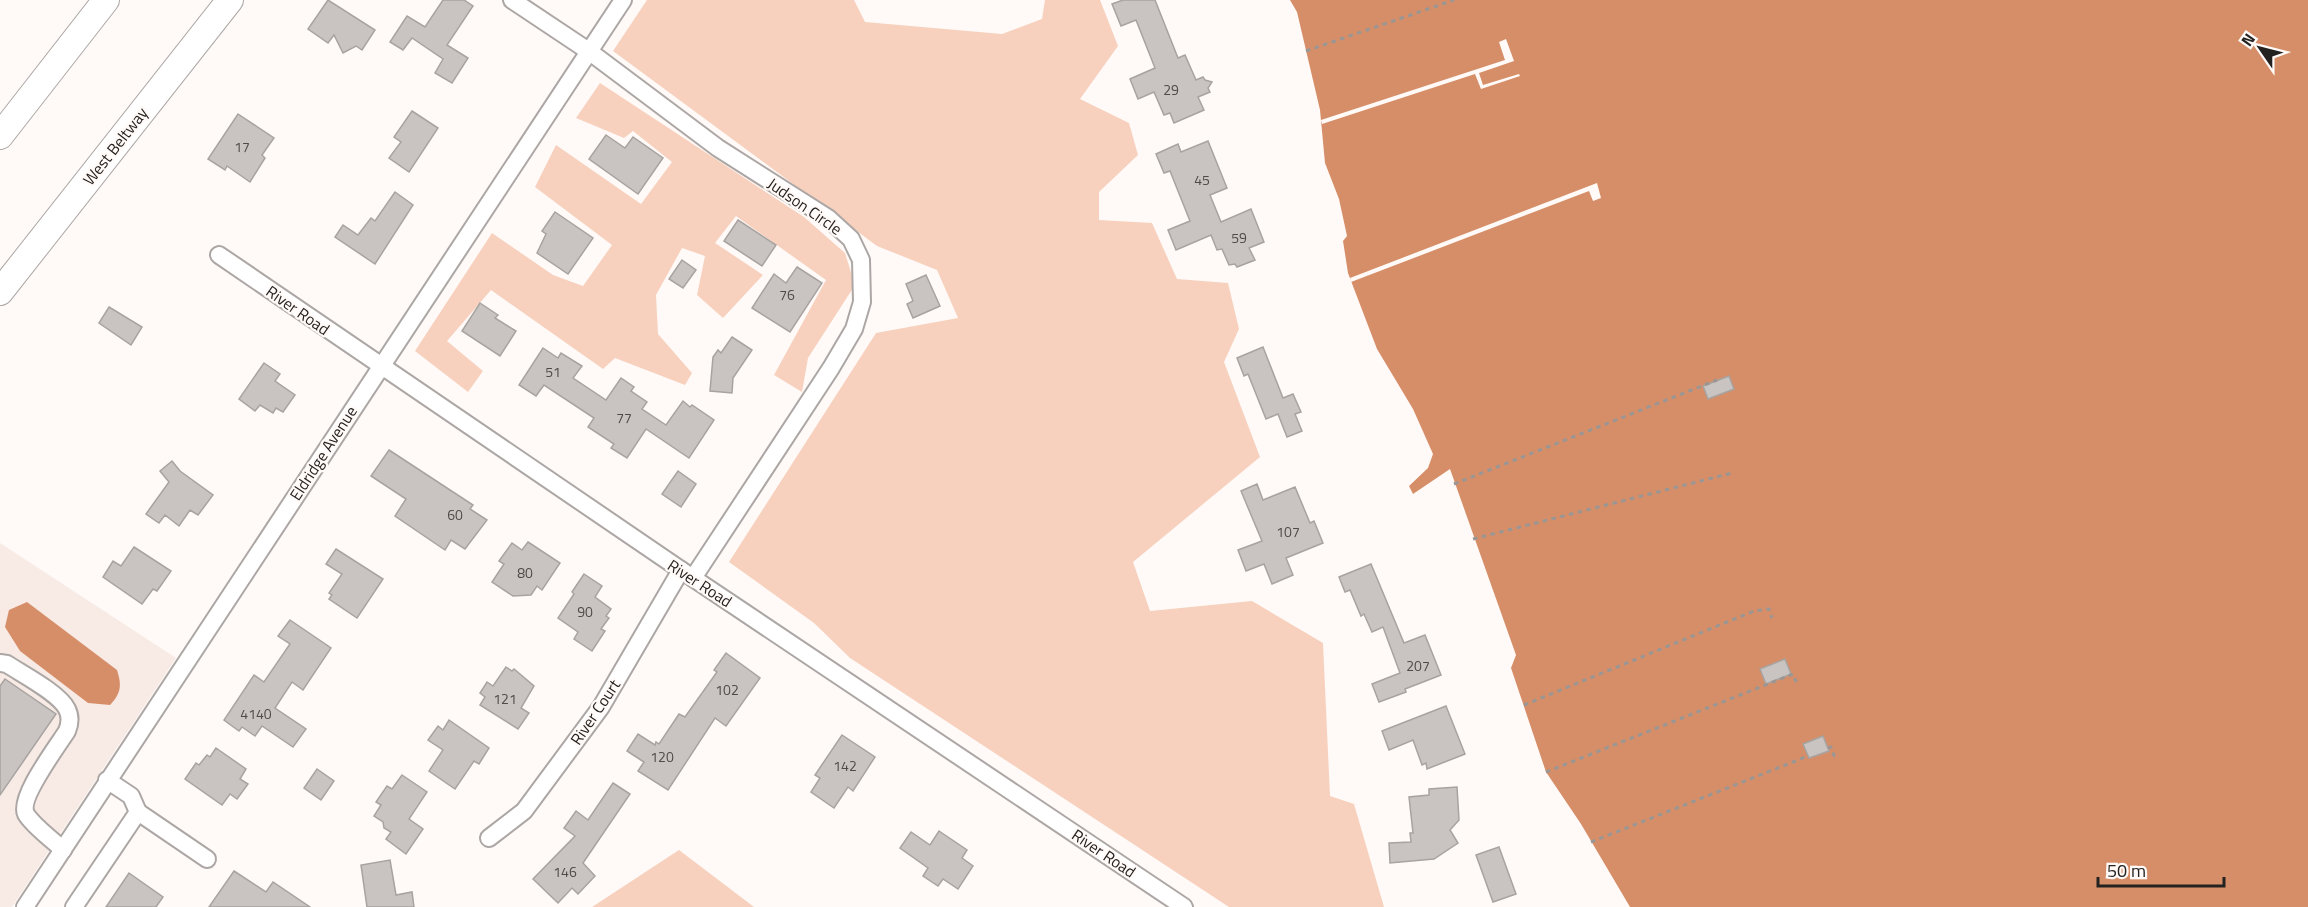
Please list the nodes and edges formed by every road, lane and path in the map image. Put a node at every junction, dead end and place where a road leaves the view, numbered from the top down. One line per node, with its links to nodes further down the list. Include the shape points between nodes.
1 (106, 0): 8 (highway)
2 (230, 0): 10 (highway, West Beltway)
3 (512, 0): 7 (street, Judson Circle)
4 (623, 0): 7 (street, Eldridge Avenue)
5 (1454, 0): 6 (path)
6 (1306, 51)
7 (590, 52): 11 (street, Eldridge Avenue); 16 (street, Judson Circle, via 718,148 828,218 851,239 861,260 862,302 854,328 831,368)
8 (0, 136)
9 (219, 255): 11 (street, River Road)
10 (0, 292)
11 (381, 367): 16 (street, River Road); 25 (street, Eldridge Avenue)
12 (1717, 380): 14 (path)
13 (1732, 473): 15 (path)
14 (1454, 484)
15 (1473, 539)
16 (687, 574): 27 (street, River Court, via 601,708 524,811); 33 (street, River Road)
17 (1772, 618): 20 (path, via 1769,609 1754,611)
18 (0, 663): 29 (street, via 7,664 68,709 67,731 25,802 30,819)
19 (1797, 684): 24 (path, via 1793,674)
20 (1524, 705)
21 (1828, 748): 23 (path, via 1831,747)
22 (1808, 756): 28 (path)
23 (1835, 758)
24 (1546, 772)
25 (107, 780): 26 (street, via 131,796); 29 (street, Eldridge Avenue)
26 (138, 812): 30 (street); 32 (street)
27 (489, 838)
28 (1591, 842)
29 (63, 850): 31 (street, Eldridge Avenue)
30 (207, 859)
31 (25, 907)
32 (74, 907)
33 (1184, 907)

